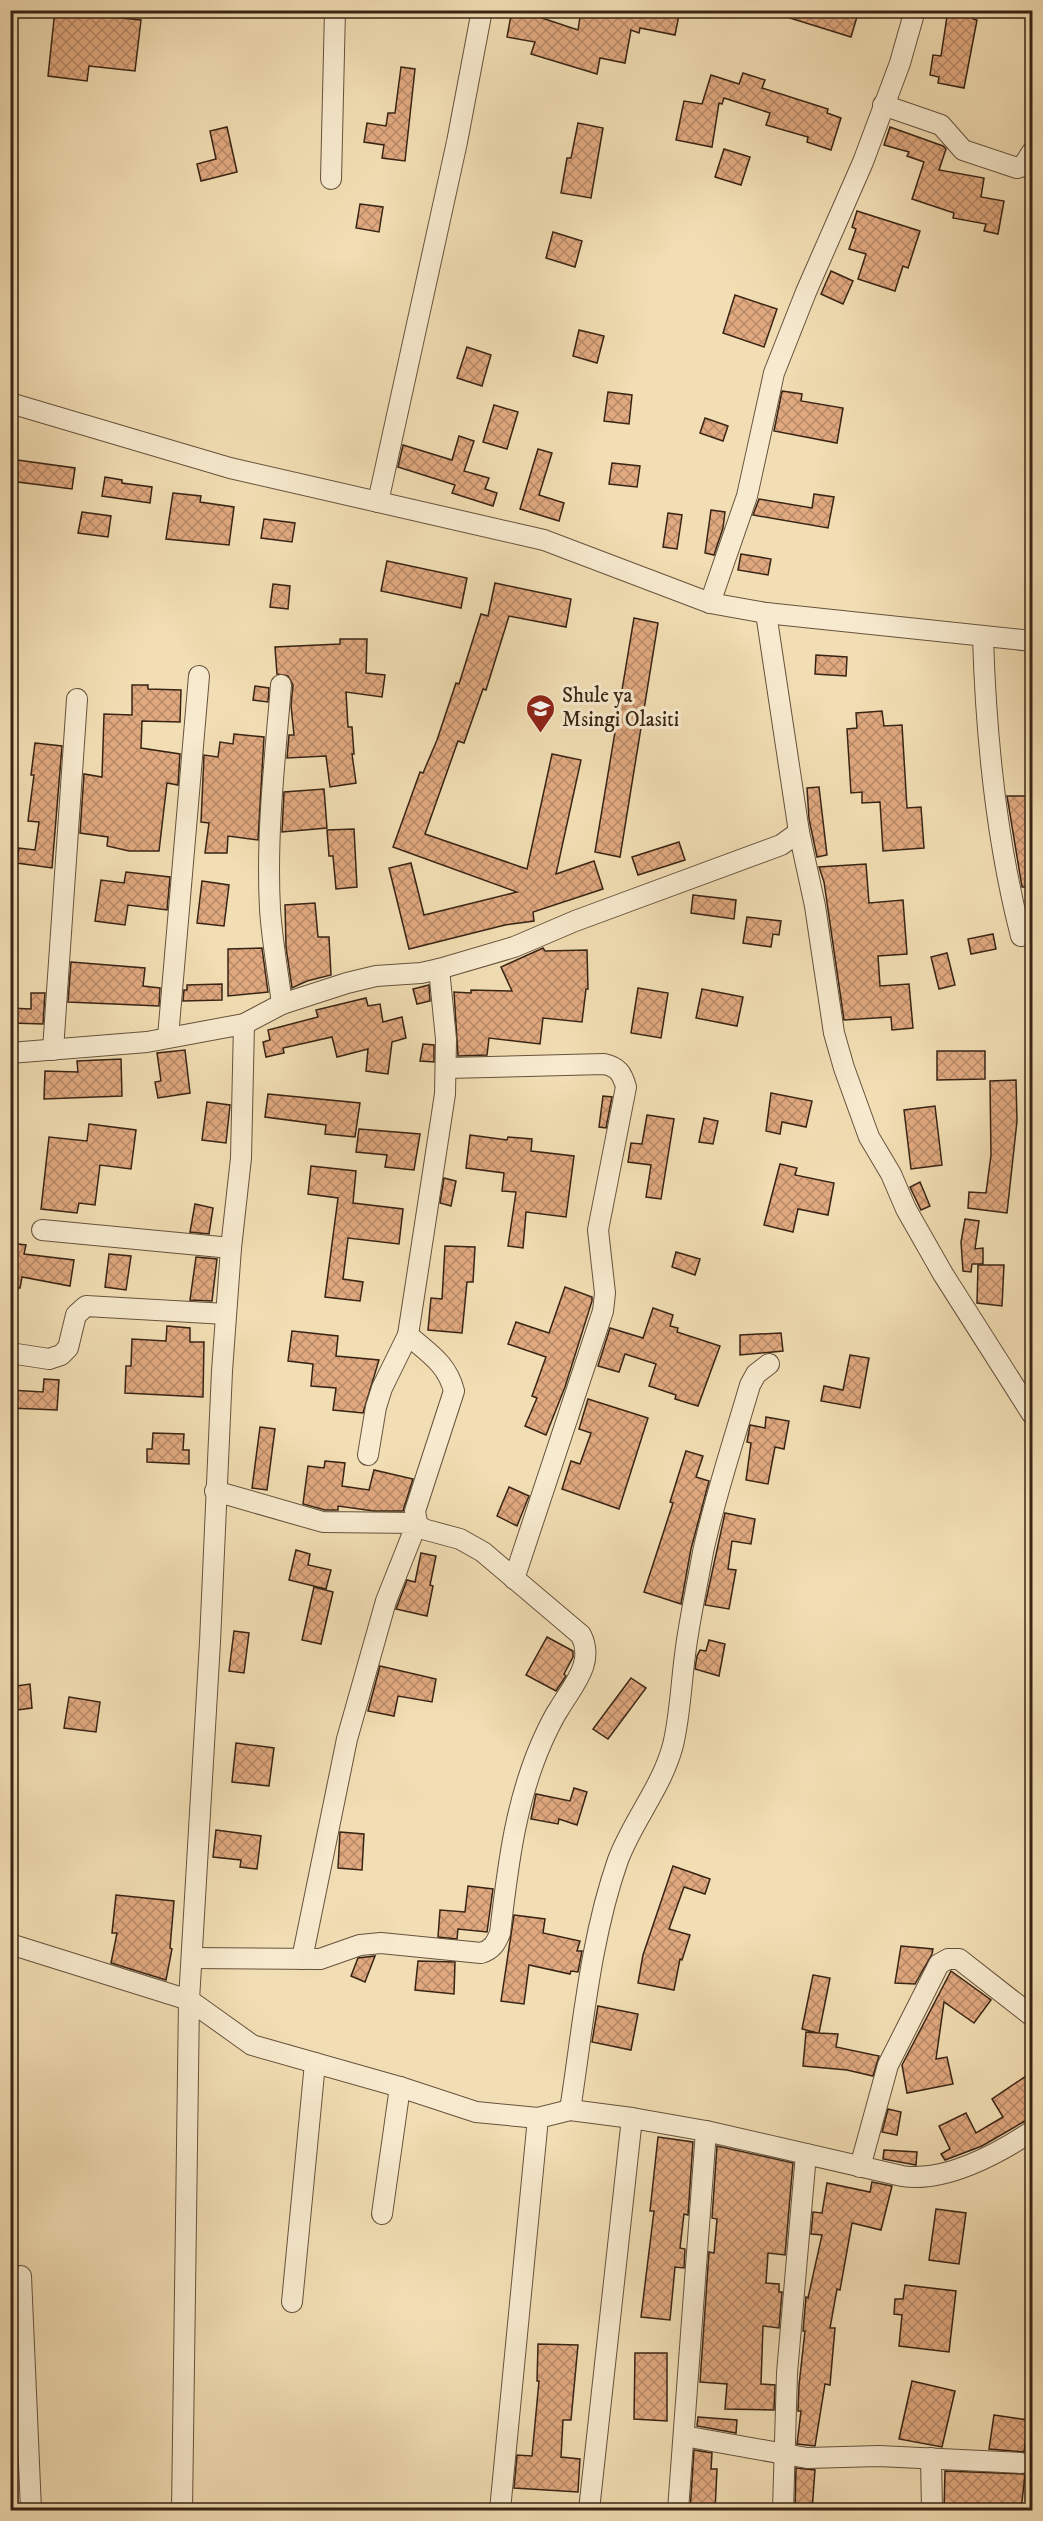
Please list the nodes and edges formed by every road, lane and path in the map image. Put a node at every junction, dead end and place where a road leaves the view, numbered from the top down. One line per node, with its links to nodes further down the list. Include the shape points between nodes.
1 (335, 10): 6 (street)
2 (482, 10): 8 (street)
3 (915, 10): 4 (street)
4 (883, 105): 5 (street, via 941,125 963,150 1017,168 1023,166); 9 (street, via 774,373 747,496)
5 (1032, 152)
6 (331, 179)
7 (10, 403): 8 (street, via 230,468)
8 (378, 502): 9 (street, via 544,540)
9 (711, 603): 10 (street)
10 (766, 613): 11 (street); 16 (street)
11 (983, 637): 12 (street); 17 (street, via 985,712 994,785 1010,892)
12 (1032, 641)
13 (199, 676): 21 (street)
14 (281, 685): 19 (street, via 270,877)
15 (77, 699): 22 (street)
16 (799, 832): 18 (street, via 758,855 514,947); 31 (street, via 834,1033 859,1112 943,1274)
17 (1021, 936)
18 (440, 969): 19 (street, via 376,976); 24 (street)
19 (282, 1004): 20 (street)
20 (244, 1024): 21 (street); 26 (street, via 241,1158)
21 (168, 1037): 22 (street)
22 (52, 1050): 23 (street)
23 (10, 1053)
24 (447, 1068): 28 (street); 35 (street, via 604,1064 615,1066 626,1087 598,1230 605,1293 603,1311)
25 (42, 1230): 26 (street)
26 (231, 1248): 27 (street)
27 (226, 1314): 29 (street, via 86,1306 76,1315 68,1348 61,1355 49,1359); 33 (street)
28 (408, 1335): 32 (street, via 382,1388); 34 (street, via 444,1366 454,1390 415,1511)
29 (10, 1353)
30 (769, 1364): 43 (street, via 750,1385 713,1513 685,1654 672,1748 619,1857 611,1883 589,1986)
31 (1032, 1414)
32 (368, 1455)
33 (215, 1491): 34 (street, via 323,1522); 37 (street)
34 (417, 1523): 35 (street, via 423,1529 470,1544); 38 (street, via 386,1601 350,1728)
35 (514, 1579): 38 (street, via 581,1635 586,1659 583,1671 557,1711 521,1795 496,1943 481,1953 369,1943 333,1957)
36 (10, 1944): 39 (street)
37 (192, 1958): 38 (street); 39 (street)
38 (302, 1959)
39 (189, 2000): 41 (street, via 252,2045); 58 (street)
40 (1032, 2016): 49 (street, via 959,1959 939,1964 888,2065)
41 (315, 2063): 42 (street); 52 (street)
42 (400, 2087): 44 (street, via 476,2112); 50 (street)
43 (570, 2110): 44 (street); 45 (street)
44 (538, 2118): 59 (street)
45 (633, 2118): 46 (street); 60 (street)
46 (706, 2131): 48 (street); 53 (street)
47 (1032, 2131): 49 (street, via 1014,2143 936,2176 913,2178)
48 (806, 2154): 49 (street); 54 (street)
49 (860, 2167)
50 (382, 2214)
51 (21, 2276): 57 (street)
52 (292, 2302)
53 (684, 2436): 54 (street); 61 (street)
54 (783, 2456): 55 (street); 62 (street)
55 (931, 2458): 56 (street); 63 (street)
56 (1021, 2463)
57 (31, 2511)
58 (182, 2511)
59 (500, 2511)
60 (589, 2511)
61 (678, 2511)
62 (783, 2511)
63 (932, 2511)

